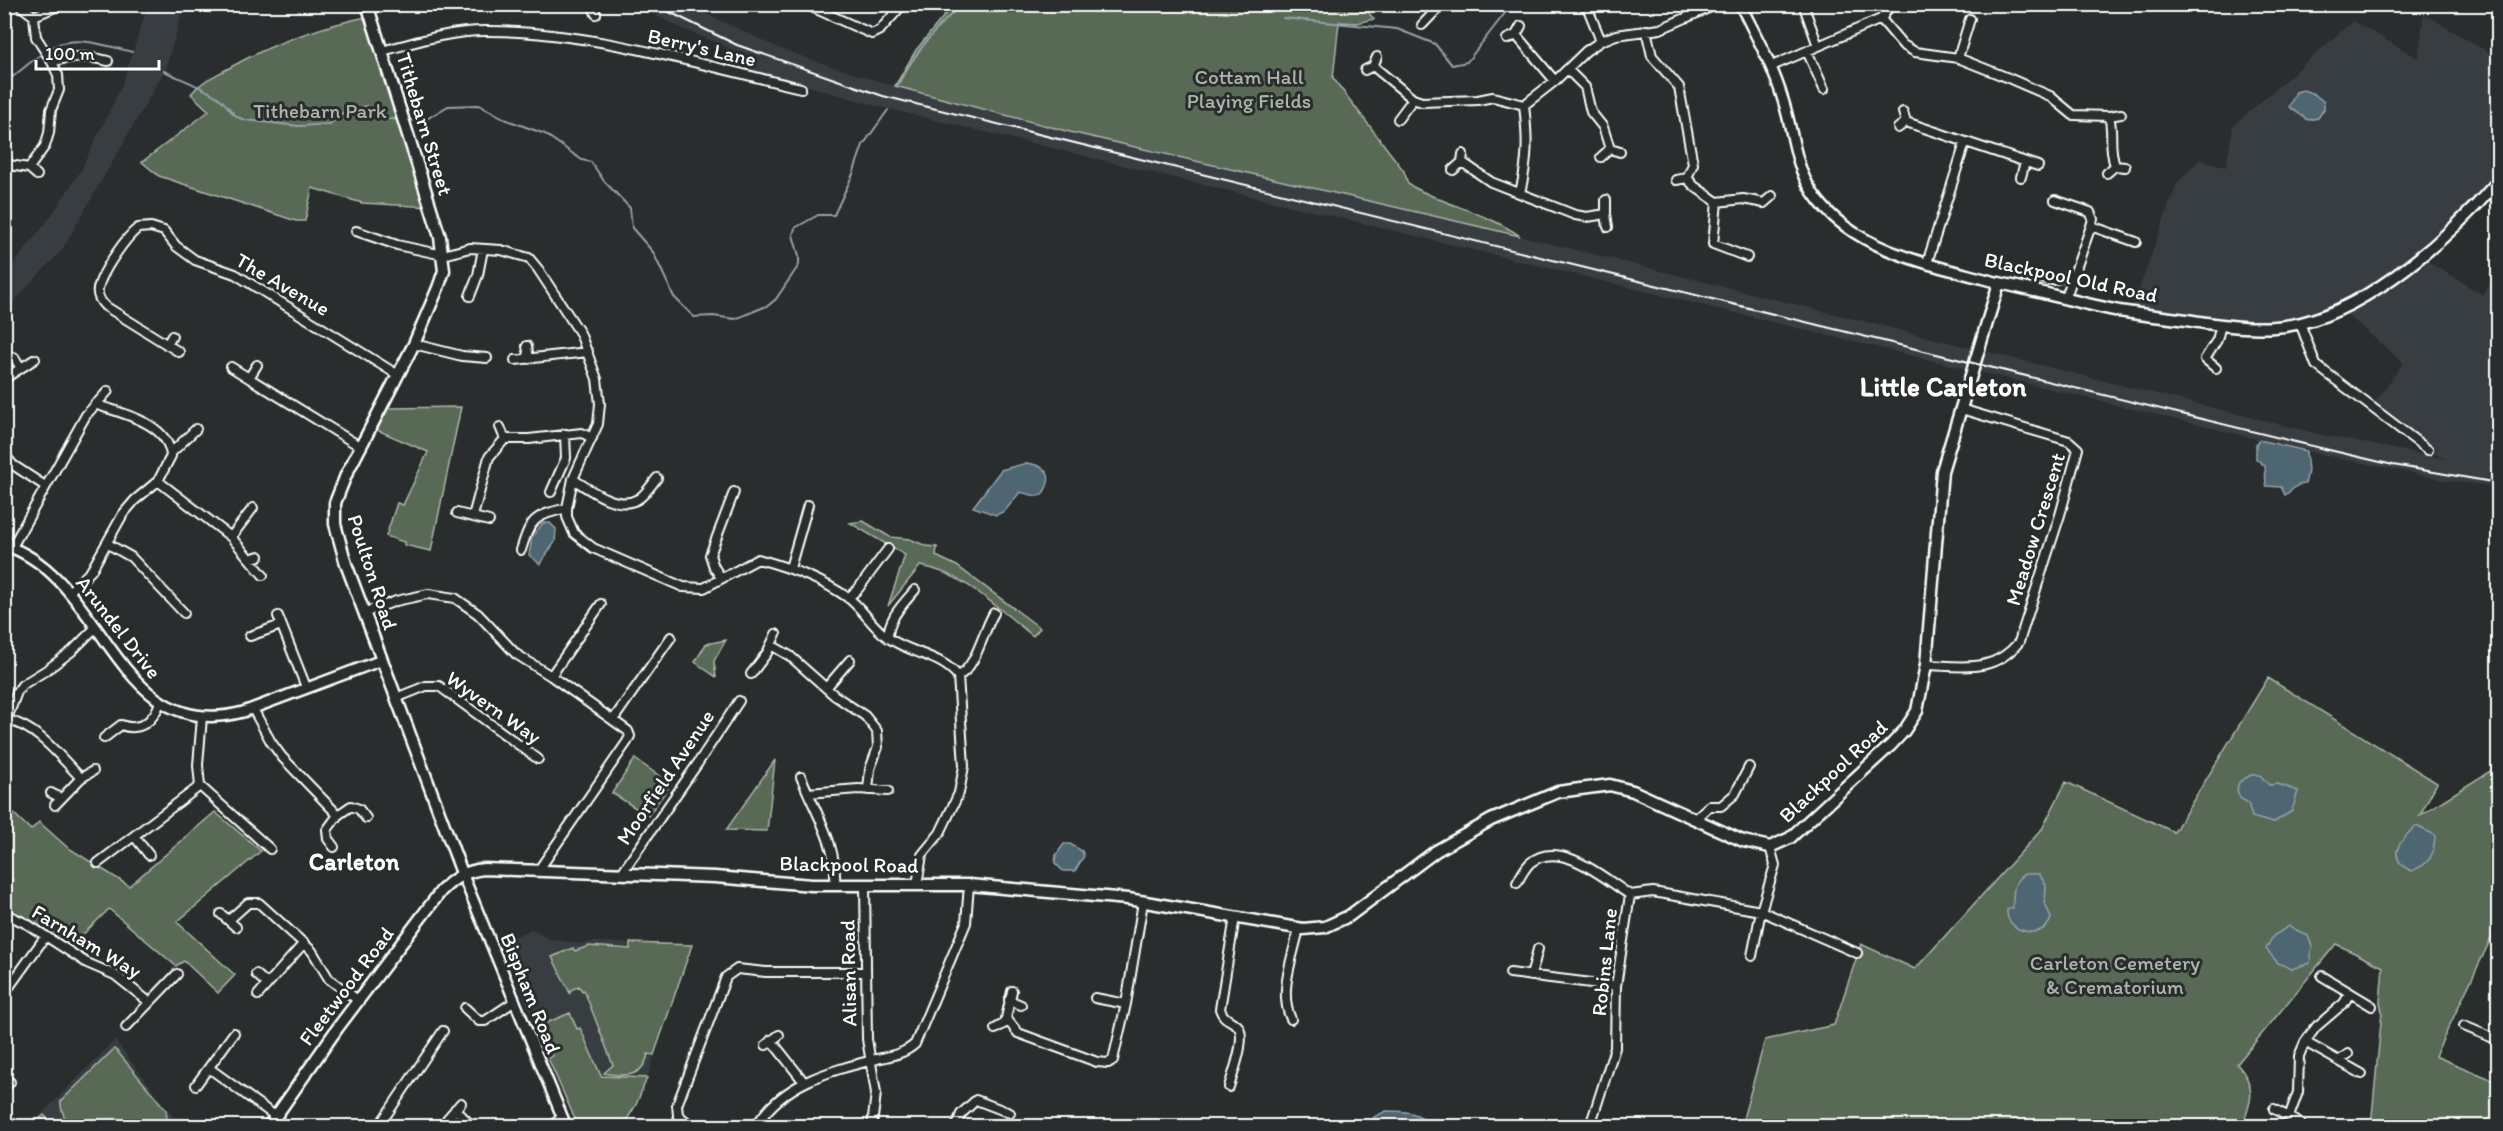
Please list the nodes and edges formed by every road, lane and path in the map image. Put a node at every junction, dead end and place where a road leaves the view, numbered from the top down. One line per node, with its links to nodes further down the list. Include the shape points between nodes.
1 (18, 4): 14 (street)
2 (70, 4): 14 (street)
3 (367, 4): 24 (main road, Tithebarn Street)
4 (592, 4): 13 (street)
5 (806, 4): 6 (street, via 872,34)
6 (903, 4)
7 (1586, 4): 22 (street)
8 (1718, 4): 19 (street, via 1660,29)
9 (1740, 4): 31 (street, Blackpool Old Road)
10 (1803, 4): 23 (street)
11 (1891, 4): 15 (street)
12 (1438, 6): 17 (street)
13 (596, 14)
14 (34, 16): 28 (street, via 36,37)
15 (1881, 19): 23 (street); 27 (street, via 1903,45 1915,52)
16 (1970, 19): 27 (street)
17 (1422, 26)
18 (1521, 26): 20 (street)
19 (1646, 30): 22 (street); 59 (street, via 1652,56 1679,87 1693,164)
20 (1516, 35): 21 (street); 34 (street)
21 (1507, 39)
22 (1600, 41): 33 (street)
23 (1818, 46): 25 (street)
24 (382, 51): 35 (street, Berry's Lane, via 456,33 531,33 631,49); 73 (main road, Tithebarn Street)
25 (1807, 51): 31 (street); 36 (street)
26 (1377, 57): 30 (street)
27 (1959, 58): 41 (street, via 2050,96 2073,116)
28 (51, 60): 29 (street, via 69,56); 54 (street, via 58,75 57,101 51,110 45,146)
29 (108, 61)
30 (1372, 66): 32 (street); 37 (street)
31 (1772, 66): 75 (street, Blackpool Old Road, via 1806,181 1824,208 1870,242)
32 (1365, 70)
33 (1568, 70): 34 (street); 46 (street, via 1585,87 1590,111 1603,127)
34 (1556, 81): 38 (street)
35 (801, 88)
36 (1824, 89)
37 (1413, 99): 38 (street, via 1433,103 1498,97); 42 (street)
38 (1524, 105): 62 (street, via 1528,145)
39 (1903, 112): 43 (street)
40 (2121, 114): 41 (street)
41 (2109, 116): 52 (street, via 2109,147)
42 (1398, 119)
43 (1906, 122): 44 (street); 45 (street)
44 (1898, 128)
45 (1965, 143): 49 (street); 75 (street)
46 (1610, 149): 47 (street); 48 (street)
47 (1620, 152)
48 (1601, 158)
49 (2025, 162): 51 (street); 58 (street)
50 (9, 165): 54 (street)
51 (2038, 166)
52 (2115, 166): 53 (street); 56 (street)
53 (2126, 167)
54 (29, 168): 57 (street)
55 (1454, 170): 62 (street, via 1462,158 1491,182)
56 (2107, 173)
57 (37, 175)
58 (2020, 177)
59 (1687, 178): 60 (street); 66 (street)
60 (1676, 180)
61 (2499, 182): 81 (main road, Blackpool Old Road, via 2469,215 2406,268 2342,310)
62 (1520, 193): 67 (street, via 1575,215)
63 (1772, 196): 66 (street, via 1765,207 1743,199)
64 (1606, 200): 67 (street)
65 (2055, 200): 68 (street, via 2090,212)
66 (1717, 202): 74 (street, via 1713,244)
67 (1606, 214): 69 (street)
68 (2091, 226): 71 (street); 77 (street)
69 (1608, 227)
70 (356, 231): 73 (street)
71 (2136, 242)
72 (483, 249): 73 (street); 79 (street); 88 (street, via 529,258 580,333)
73 (443, 255): 84 (main road, Poulton Road, via 443,276)
74 (1747, 257)
75 (1927, 263): 78 (street, Blackpool Old Road)
76 (2024, 274): 77 (street, via 2053,280)
77 (2074, 274): 80 (street)
78 (1999, 283): 80 (main road, Blackpool Old Road); 103 (main road, Blackpool Road)
79 (470, 296)
80 (2066, 297): 82 (main road, Blackpool Old Road, via 2119,310)
81 (2300, 323): 82 (main road, Blackpool Old Road, via 2249,328); 110 (street, via 2316,365)
82 (2221, 325): 97 (street, via 2205,359)
83 (172, 336): 85 (street)
84 (414, 344): 90 (street); 98 (main road, Poulton Road)
85 (167, 345): 87 (street, The Avenue); 98 (street, The Avenue, via 99,299 98,290 106,269 138,228 164,231 195,260 235,274)
86 (527, 346): 92 (street)
87 (179, 352)
88 (588, 352): 92 (street); 107 (street, via 600,404)
89 (14, 357): 96 (street)
90 (487, 358)
91 (35, 359): 96 (street)
92 (529, 359): 93 (street)
93 (515, 360)
94 (257, 364): 99 (street)
95 (231, 367): 99 (street)
96 (21, 368): 100 (street)
97 (2216, 368)
98 (398, 375): 109 (main road, Poulton Road)
99 (249, 378): 109 (street)
100 (4, 379)
101 (108, 391): 102 (street)
102 (95, 404): 111 (street, via 153,427 166,439); 116 (street)
103 (1961, 409): 152 (main road, Blackpool Road, via 1941,471); 152 (street, Meadow Crescent, via 2069,441 2078,449 2019,642 2008,656 1981,667)
104 (500, 427): 108 (street)
105 (196, 429): 111 (street)
106 (565, 434): 107 (street); 108 (street); 117 (street, via 566,458)
107 (592, 438): 114 (street)
108 (505, 439): 123 (street, via 489,457)
109 (361, 447): 140 (main road, Poulton Road, via 346,475 333,514)
110 (2428, 450)
111 (171, 453): 115 (street)
112 (4, 454): 116 (street, via 13,465)
113 (657, 478): 114 (street, via 639,499 627,502 615,501)
114 (573, 480): 121 (street)
115 (158, 481): 125 (street); 126 (street, via 123,514)
116 (45, 486): 127 (street)
117 (551, 492)
118 (734, 492): 134 (street, via 710,555)
119 (808, 505): 132 (street)
120 (254, 508): 125 (street)
121 (567, 508): 129 (street, via 544,513 530,524); 134 (street, via 573,533 593,548 637,569 683,587 704,588)
122 (457, 513): 123 (street)
123 (473, 516): 124 (street)
124 (489, 521)
125 (231, 537): 131 (street)
126 (108, 544): 136 (street, via 91,571); 139 (street, via 131,557 175,596)
127 (8, 546): 136 (street, Arundel Drive, via 35,560)
128 (888, 549): 137 (street)
129 (521, 550)
130 (259, 556): 131 (street)
131 (250, 559): 133 (street)
132 (790, 568): 134 (street, via 758,559); 137 (street)
133 (263, 575)
134 (721, 578)
135 (915, 590): 148 (street, via 895,614)
136 (70, 591): 144 (street, Arundel Drive)
137 (848, 598): 148 (street)
138 (601, 604): 154 (street)
139 (184, 613)
140 (364, 613): 150 (main road, Poulton Road); 154 (street, via 429,594 455,598 478,614 516,654)
141 (994, 613): 155 (street, via 974,660)
142 (278, 616): 143 (street)
143 (281, 625): 146 (street); 156 (street)
144 (96, 627): 160 (street, Arundel Drive, via 139,686); 164 (street, via 72,651 22,685)
145 (776, 634): 149 (street)
146 (250, 636)
147 (671, 637): 163 (street)
148 (888, 638): 155 (street, via 940,660)
149 (771, 645): 153 (street); 157 (street, via 790,656)
150 (382, 660): 156 (street, Arundel Drive); 158 (main road, Poulton Road)
151 (850, 660): 157 (street)
152 (1926, 665): 183 (main road, Blackpool Road, via 1917,711 1904,731 1790,838)
153 (751, 674)
154 (551, 676): 163 (street)
155 (958, 676): 193 (street, via 963,775 940,833 922,855)
156 (306, 687): 161 (street, Arundel Drive)
157 (826, 688): 172 (street, via 865,716 877,731 878,747)
158 (396, 698): 166 (street, Wyvern Way, via 426,686 439,686); 188 (main road, Poulton Road)
159 (739, 701): 189 (street, Moorfield Avenue)
160 (160, 702): 162 (street, Arundel Drive); 165 (street, via 157,711 139,727 121,725)
161 (253, 709): 162 (street, Arundel Drive, via 230,716); 178 (street, via 282,757)
162 (202, 717): 171 (street)
163 (613, 720): 187 (street, via 630,736)
164 (6, 724): 170 (street, via 26,726)
165 (104, 738)
166 (538, 759)
167 (1749, 766): 180 (street, via 1735,794 1721,806 1709,806)
168 (93, 771): 170 (street)
169 (801, 777): 175 (street)
170 (81, 778): 176 (street)
171 (200, 786): 181 (street); 184 (street)
172 (868, 790): 173 (street); 175 (street)
173 (888, 791)
174 (51, 793): 176 (street)
175 (808, 793): 192 (street, via 836,864)
176 (61, 798): 177 (street)
177 (55, 805)
178 (338, 814): 179 (street, via 351,806); 182 (street, via 327,830)
179 (366, 818)
180 (1696, 818): 183 (main road, Blackpool Road, via 1743,841); 203 (main road, Blackpool Road, via 1610,785 1558,792 1491,820 1436,851 1349,916 1324,927)
181 (134, 836): 185 (street); 186 (street)
182 (334, 847)
183 (1770, 847): 197 (street, via 1775,865)
184 (270, 849)
185 (149, 855)
186 (98, 863)
187 (538, 871): 188 (main road, Blackpool Road, via 484,869); 189 (main road, Blackpool Road)
188 (462, 873): 223 (main road, Fleetwood Road, via 441,891); 224 (street, Bispham Road)
189 (621, 874): 192 (main road, Blackpool Road)
190 (1516, 883): 195 (street, via 1530,863 1564,855)
191 (865, 884): 192 (main road, Blackpool Road); 193 (main road, Blackpool Road); 209 (street, Alisan Road)
192 (835, 885)
193 (917, 885): 194 (main road, Blackpool Road)
194 (969, 885): 196 (main road, Blackpool Road); 242 (street, via 966,923 915,1044 903,1053)
195 (1630, 895): 197 (street, Robins Lane, via 1653,892); 216 (street, Robins Lane)
196 (1143, 902): 200 (main road, Blackpool Road); 226 (street)
197 (1761, 911): 207 (street, Robins Lane); 208 (street)
198 (4, 913): 204 (street, Farnham Way)
199 (221, 914): 201 (street)
200 (1235, 917): 203 (main road, Blackpool Road); 247 (street, via 1220,1009 1242,1036)
201 (229, 920): 202 (street); 205 (street, via 254,901)
202 (236, 927)
203 (1299, 928): 230 (street, via 1285,994)
204 (45, 937): 219 (street); 225 (street, Farnham Way, via 115,975)
205 (304, 943): 215 (street); 223 (street, via 328,979)
206 (1538, 948): 213 (street)
207 (1857, 953)
208 (1752, 956)
209 (865, 972): 242 (street, Alisan Road); 262 (street, via 730,972 677,1105 678,1115)
210 (1510, 973): 213 (street)
211 (177, 974): 225 (street, Farnham Way)
212 (256, 974): 215 (street)
213 (1531, 976): 216 (street)
214 (2322, 976): 218 (street)
215 (267, 984): 220 (street)
216 (1616, 986): 266 (street, Robins Lane, via 1615,1048)
217 (1012, 991): 222 (street)
218 (2350, 993): 228 (street); 239 (street)
219 (4, 994)
220 (258, 995)
221 (1095, 998): 226 (street)
222 (1009, 1000): 227 (street); 231 (street)
223 (359, 1001): 252 (main road, Fleetwood Road)
224 (515, 1001): 229 (street, via 485,1021); 253 (street, Bispham Road)
225 (149, 1002): 233 (street, Farnham Way)
226 (1126, 1004): 231 (street, via 1116,1056 1108,1063 1018,1033)
227 (1021, 1005)
228 (2372, 1006)
229 (465, 1008)
230 (1291, 1019)
231 (1007, 1022): 234 (street)
232 (2464, 1026): 238 (street)
233 (126, 1027)
234 (995, 1029)
235 (443, 1032): 258 (street)
236 (234, 1033): 243 (street)
237 (779, 1035): 245 (street, via 769,1042)
238 (2499, 1040)
239 (2305, 1042): 241 (street); 254 (street, via 2299,1056 2298,1092)
240 (2348, 1054): 241 (street)
241 (2340, 1060): 244 (street)
242 (870, 1061): 245 (street, via 826,1071); 264 (street, Alisan Road, via 876,1094)
243 (209, 1068): 246 (street); 252 (street)
244 (2362, 1074)
245 (804, 1082): 263 (street, via 780,1098)
246 (196, 1085)
247 (1229, 1087)
248 (461, 1103): 250 (street)
249 (2274, 1109): 254 (street)
250 (454, 1110): 255 (street); 259 (street)
251 (1010, 1113): 265 (street, via 976,1100 961,1114)
252 (275, 1116): 257 (main road, Fleetwood Road)
253 (562, 1117): 260 (street); 261 (street, Bispham Road)
254 (2289, 1117): 256 (street)
255 (447, 1119)
256 (2301, 1125)
257 (268, 1126)
258 (380, 1126)
259 (472, 1126)
260 (552, 1126)
261 (566, 1126)
262 (692, 1126)
263 (756, 1126)
264 (872, 1126)
265 (956, 1126)
266 (1590, 1126)

